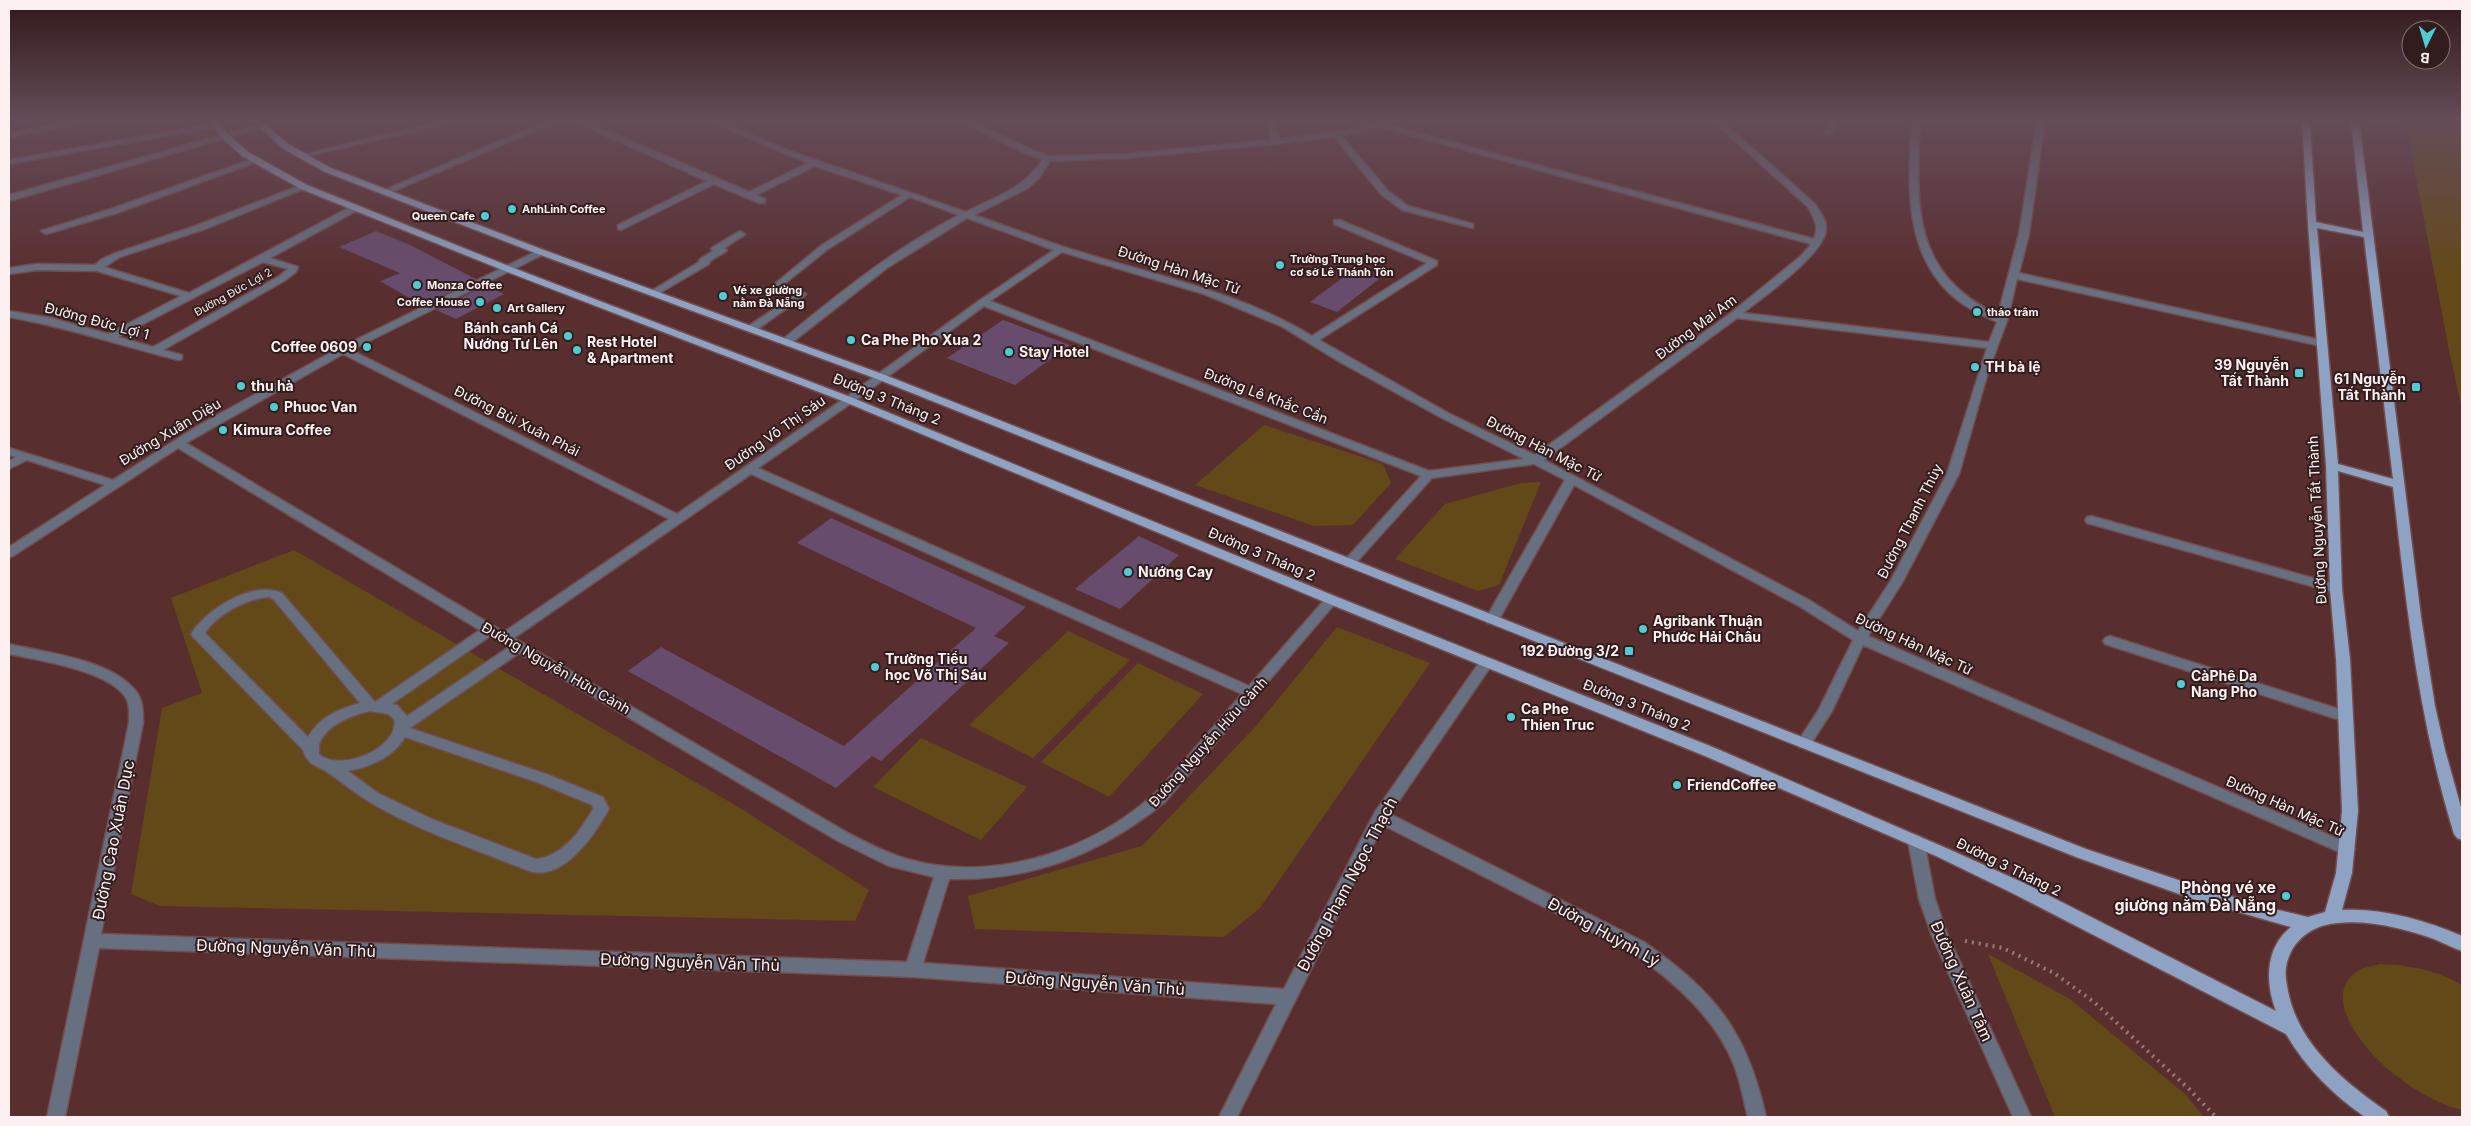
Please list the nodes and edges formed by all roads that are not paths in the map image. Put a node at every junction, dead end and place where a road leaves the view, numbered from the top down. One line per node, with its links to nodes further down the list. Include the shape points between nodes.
1 (97, 173): 22 (street)
2 (223, 173): 30 (street)
3 (277, 173): 18 (main road, Đường 3 Tháng 2)
4 (334, 173): 19 (main road, Đường 3 Tháng 2)
5 (430, 173): 19 (street)
6 (697, 173): 17 (street)
7 (796, 173): 21 (street)
8 (844, 173): 20 (street, Đường Hàn Mặc Tử)
9 (1038, 173): 25 (street, via 1025,186)
10 (1368, 173): 28 (street, via 1385,193 1405,208)
11 (1557, 173): 33 (street)
12 (1775, 173): 33 (street, via 1812,206 1822,229)
13 (1913, 173): 48 (street, via 1915,215 1933,266 1954,292)
14 (2033, 173): 40 (street, Đường Thanh Thủy)
15 (2309, 173): 27 (main road, Đường Nguyễn Tất Thành)
16 (2360, 173): 32 (main road)
17 (715, 180): 21 (street); 29 (street)
18 (304, 187): 24 (main road, Đường 3 Tháng 2); 37 (street, via 209,225 118,256)
19 (384, 192): 35 (main road, Đường 3 Tháng 2)
20 (909, 194): 25 (street, Đường Hàn Mặc Tử); 41 (street, via 826,246 793,270)
21 (750, 195): 23 (street)
22 (9, 198)
23 (762, 201)
24 (355, 208): 36 (street, Đường Đức Lợi 2); 38 (main road, Đường 3 Tháng 2)
25 (966, 215): 34 (street, Đường Hàn Mặc Tử); 52 (street, via 898,257)
26 (1336, 222): 51 (street, via 1434,263)
27 (2312, 224): 32 (main road); 53 (main road, Đường Nguyễn Tất Thành)
28 (1470, 226)
29 (621, 227)
30 (46, 231)
31 (740, 234): 42 (street, via 716,249 722,250 703,261 706,262)
32 (2367, 235): 70 (main road)
33 (1817, 243): 47 (street, Đường Mai Am, via 1804,258)
34 (1061, 249): 45 (street, Đường Võ Thị Sáu); 51 (street, Đường Hàn Mặc Tử, via 1207,292 1285,324)
35 (541, 252): 38 (street, Đường Xuân Diệu); 42 (main road, Đường 3 Tháng 2)
36 (262, 260): 44 (street, Đường Đức Lợi 2); 55 (street, Đường Đức Lợi 2, via 288,265 293,270)
37 (98, 268): 39 (street, via 36,267); 44 (street)
38 (508, 269): 56 (street, Đường Xuân Diệu); 59 (main road, Đường 3 Tháng 2)
39 (9, 271)
40 (2014, 275): 48 (street, Đường Thanh Thủy); 53 (street)
41 (780, 285)
42 (653, 293): 49 (main road, Đường 3 Tháng 2)
43 (801, 294): 49 (street)
44 (190, 296): 50 (street, Đường Đức Lợi 2)
45 (983, 302): 58 (street, Đường Võ Thị Sáu); 67 (street, Đường Lê Khắc Cần)
46 (9, 314): 50 (street, Đường Đức Lợi 1, via 51,321)
47 (1735, 315): 54 (street); 63 (street, Đường Mai Am)
48 (2002, 321): 54 (street, Đường Thanh Thủy)
49 (751, 329): 52 (main road, Đường 3 Tháng 2)
50 (110, 337): 55 (street, Đường Đức Lợi 1)
51 (1312, 340): 63 (street, Đường Hàn Mặc Tử, via 1444,415)
52 (786, 342): 58 (main road, Đường 3 Tháng 2)
53 (2321, 343): 65 (main road, Đường Nguyễn Tất Thành)
54 (1993, 346): 80 (street, Đường Thanh Thủy, via 1953,474 1896,583)
55 (153, 350): 57 (street, Đường Đức Lợi 1)
56 (343, 350): 60 (street, Đường Xuân Diệu); 71 (street, Đường Bùi Xuân Phái)
57 (178, 357)
58 (881, 377): 59 (street, Đường Võ Thị Sáu); 74 (main road, Đường 3 Tháng 2)
59 (849, 400): 66 (street, Đường Võ Thị Sáu); 76 (main road, Đường 3 Tháng 2)
60 (177, 443): 69 (street, Đường Xuân Diệu); 78 (street, Đường Nguyễn Hữu Cảnh)
61 (9, 451): 62 (street)
62 (26, 456): 64 (street); 69 (street)
63 (1536, 460): 67 (street, Đường Mai Am); 68 (street, Đường Hàn Mặc Tử)
64 (9, 466)
65 (2332, 466): 70 (main road); 75 (main road, Đường Nguyễn Tất Thành)
66 (750, 469): 71 (street, Đường Võ Thị Sáu); 85 (street)
67 (1428, 475): 74 (street)
68 (1571, 479): 77 (street); 80 (street, Đường Hàn Mặc Tử, via 1804,603)
69 (113, 484): 73 (street, Đường Xuân Diệu)
70 (2398, 485): 93 (main road, via 2406,566 2436,743)
71 (678, 519): 79 (street, Đường Võ Thị Sáu)
72 (2091, 520): 75 (street)
73 (9, 553)
74 (1349, 564): 77 (main road, Đường 3 Tháng 2)
75 (2336, 589): 87 (main road, Đường Nguyễn Tất Thành)
76 (1332, 600): 84 (main road, Đường 3 Tháng 2); 85 (street, Đường Nguyễn Hữu Cảnh)
77 (1486, 618): 89 (main road, Đường 3 Tháng 2)
78 (490, 630): 79 (street, Đường Nguyễn Hữu Cảnh); 86 (street)
79 (505, 638): 82 (street, Đường Nguyễn Hữu Cảnh)
80 (1860, 638): 89 (street, Đường Thanh Thủy, via 1824,712); 95 (street, Đường Hàn Mặc Tử)
81 (2110, 641): 87 (street)
82 (519, 647): 88 (street); 96 (street, Đường Nguyễn Hữu Cảnh, via 851,841 884,858)
83 (12, 652): 99 (street, Đường Cao Xuân Dục, via 86,668 107,676 131,694 136,705 136,723)
84 (1486, 663): 92 (street, Đường Phạm Ngọc Thạch); 94 (main road, Đường 3 Tháng 2, via 1710,752)
85 (1252, 693): 96 (street, Đường Nguyễn Hữu Cảnh, via 1160,798 1136,819 1108,836 1037,864 1004,871)
86 (374, 706): 88 (street, via 392,709 400,716); 90 (street, via 354,710 325,726 315,736); 90 (street, via 279,597 269,593 255,595 201,626 198,634)
87 (2346, 717): 95 (main road, Đường Nguyễn Tất Thành, via 2350,811)
88 (402, 728): 91 (street, via 395,741 383,752 367,761); 91 (street, via 544,779 598,801 601,809 596,820 561,858 534,866 427,823 373,797)
89 (1804, 743): 98 (main road, Đường 3 Tháng 2, via 2188,892)
90 (310, 748): 91 (street, via 312,757 320,764)
91 (333, 768)
92 (1380, 816): 102 (street, Đường Phạm Ngọc Thạch); 107 (street, Đường Huỳnh Lý, via 1638,947 1669,968 1722,1026 1742,1061)
93 (2462, 834)
94 (1916, 840): 103 (main road, Đường 3 Tháng 2, via 2018,888); 108 (street, Đường Xuân Tâm, via 1927,899 1940,936)
95 (2347, 849): 97 (main road, Đường Nguyễn Tất Thành)
96 (944, 872): 101 (street)
97 (2332, 916): 98 (main road); 100 (main road, via 2367,916 2406,923)
98 (2307, 924): 103 (main road, via 2286,941 2276,965 2279,994)
99 (93, 940): 101 (street, Đường Nguyễn Văn Thủ); 105 (street, Đường Cao Xuân Dục)
100 (2462, 944)
101 (913, 970): 102 (street, Đường Nguyễn Văn Thủ)
102 (1287, 997): 106 (street, Đường Phạm Ngọc Thạch)
103 (2292, 1028): 104 (main road, via 2336,1082)
104 (2373, 1114)
105 (56, 1117)
106 (1228, 1117)
107 (1757, 1117)
108 (2022, 1117)

